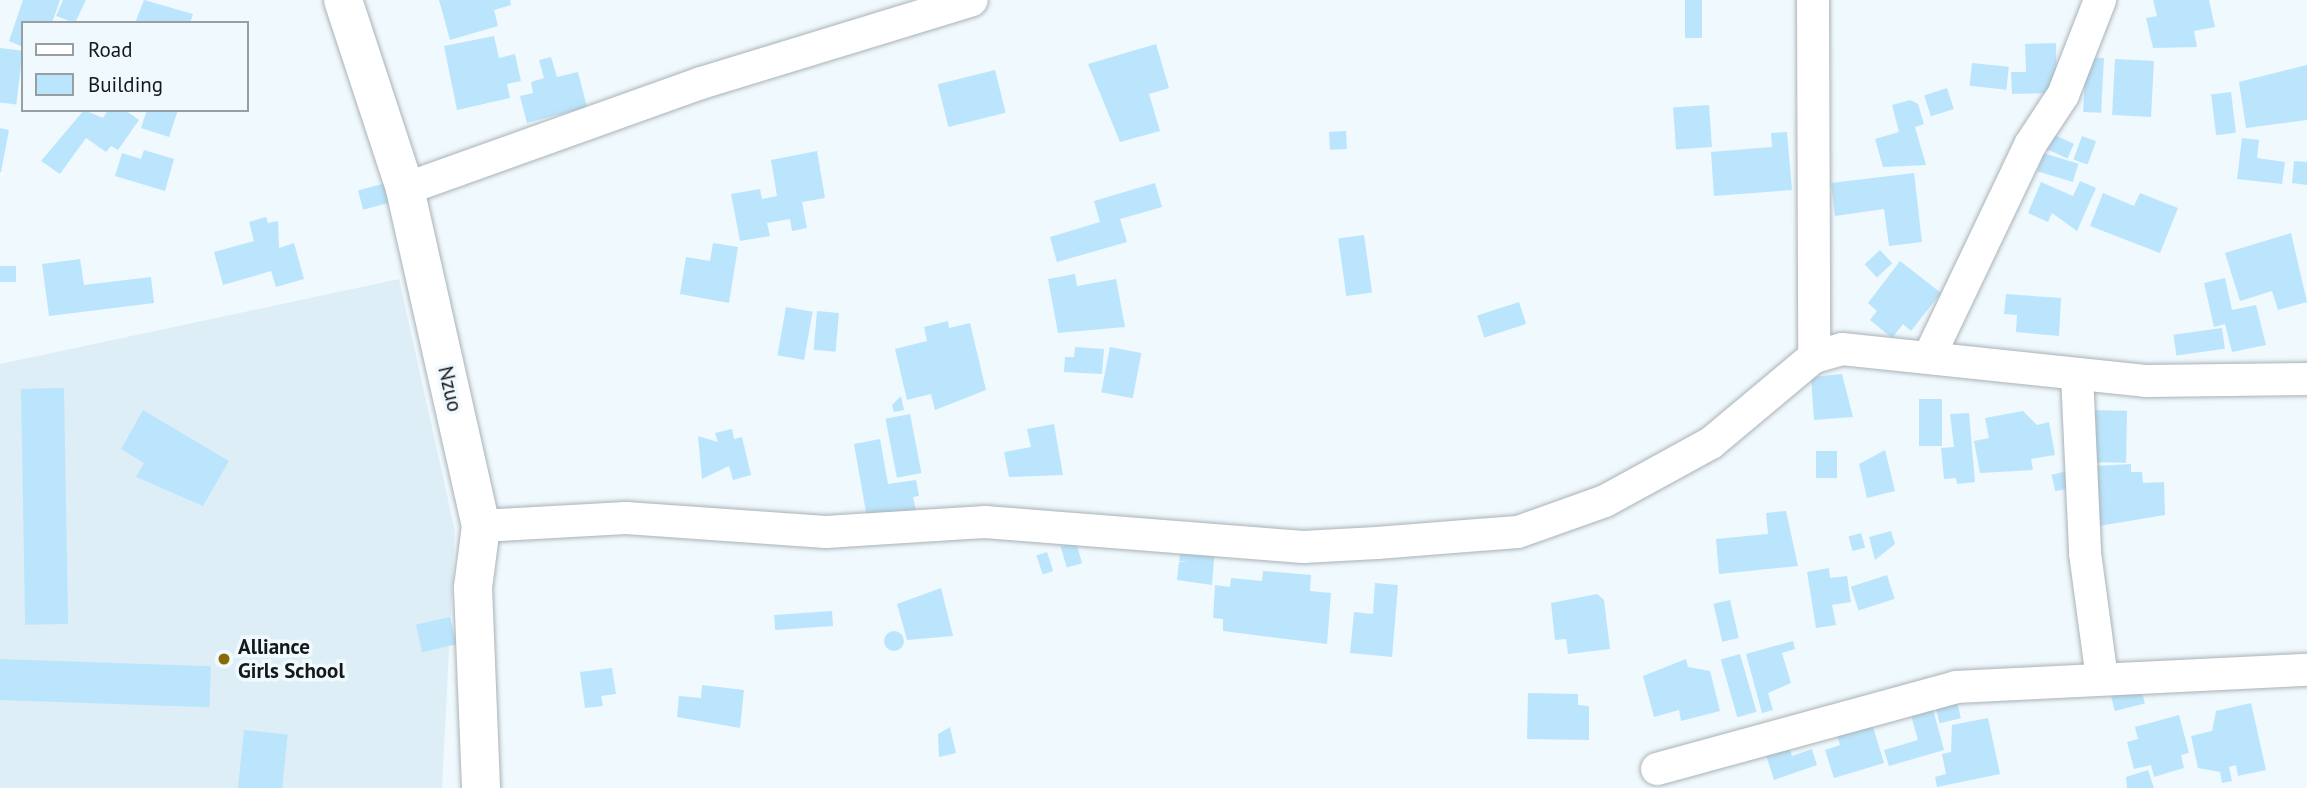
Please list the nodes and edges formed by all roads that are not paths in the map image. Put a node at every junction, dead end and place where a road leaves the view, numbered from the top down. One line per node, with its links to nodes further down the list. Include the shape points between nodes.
1 (343, 0): 5 (street, Nzuo)
2 (972, 0): 5 (street, via 701,83)
3 (1813, 0): 6 (street)
4 (2100, 0): 7 (street, via 2063,95 2030,145)
5 (405, 189): 10 (street, Nzuo)
6 (1814, 357): 7 (street, via 1842,349); 10 (street, via 1711,443 1605,501 1518,531 1303,547 985,522 826,533 626,518)
7 (1929, 357): 8 (street)
8 (2077, 374): 9 (street, via 2147,381); 12 (street, via 2085,553)
9 (2307, 379)
10 (481, 526): 14 (street, Nzuo, via 473,588)
11 (2307, 670): 12 (street)
12 (2102, 679): 13 (street, via 1956,687)
13 (1657, 768)
14 (481, 788)

